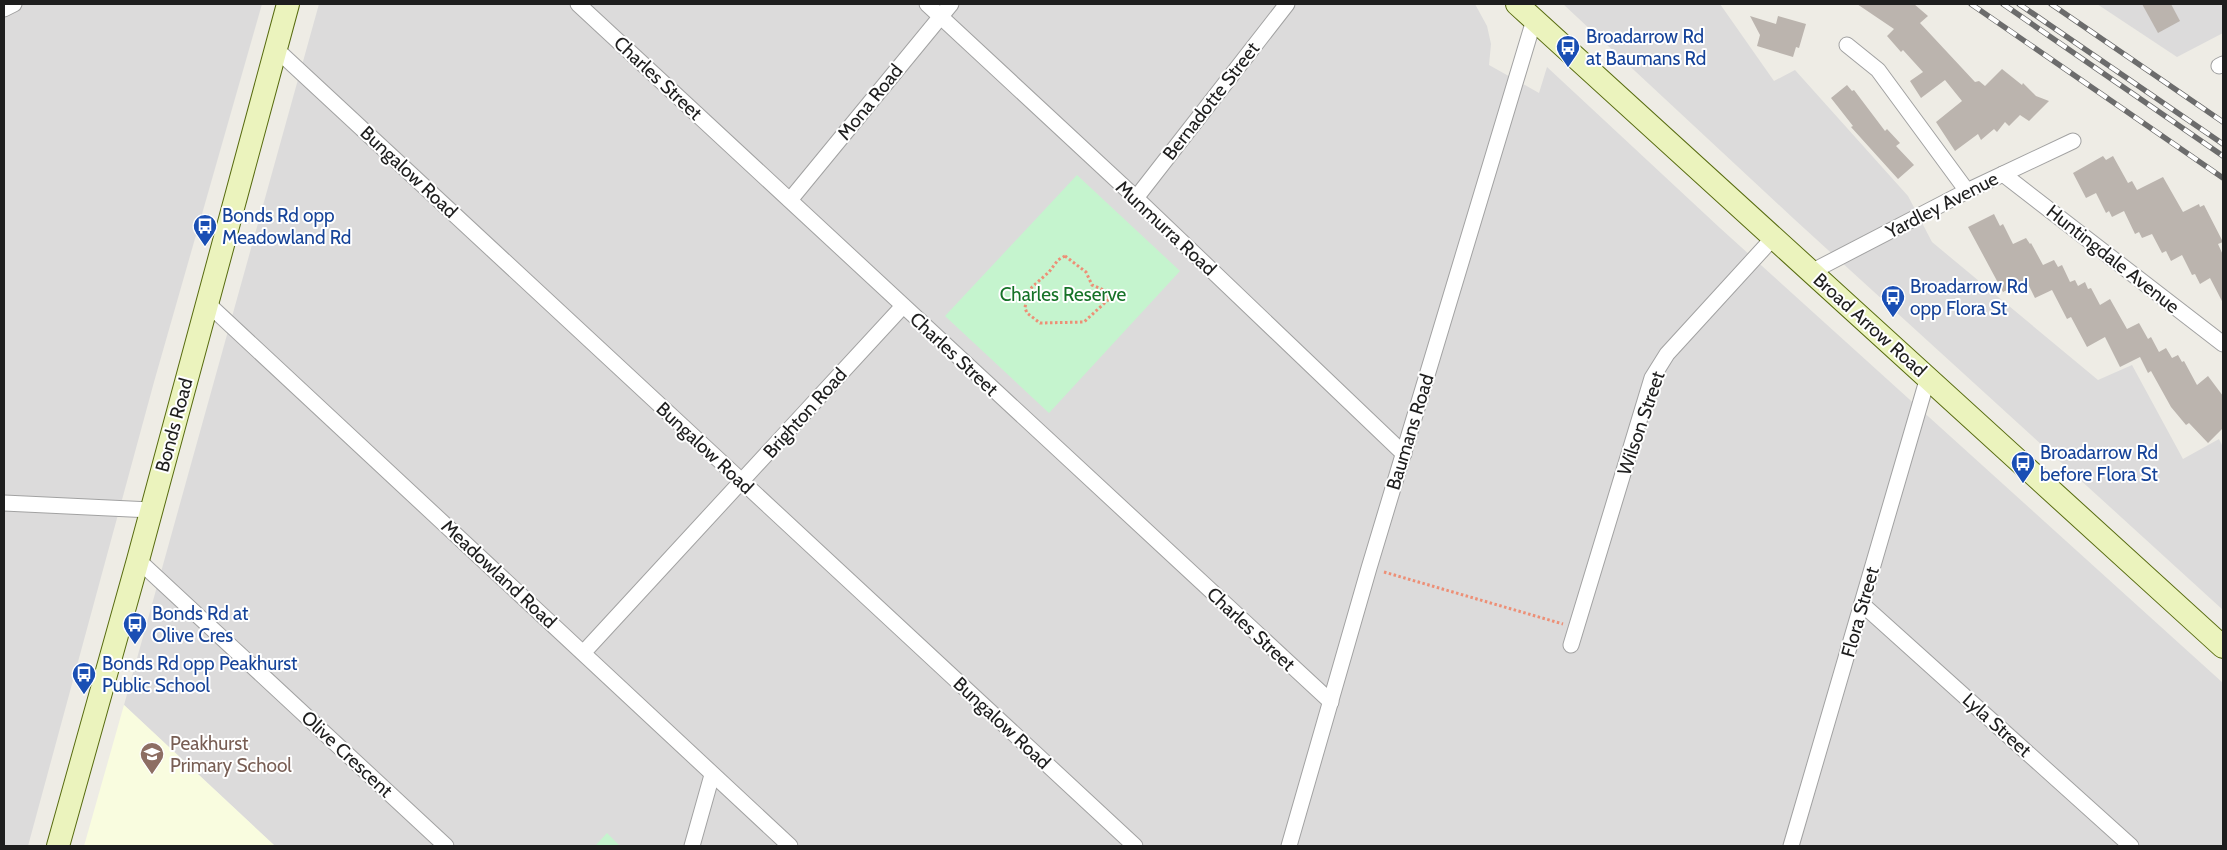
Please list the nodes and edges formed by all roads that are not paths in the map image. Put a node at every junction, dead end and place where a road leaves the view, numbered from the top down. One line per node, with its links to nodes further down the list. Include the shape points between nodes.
1 (288, 4): 10 (street, Bonds Road)
2 (578, 4): 15 (street, Charles Street)
3 (927, 4): 7 (street, Munmurra Road)
4 (951, 4): 7 (street, Mona Road)
5 (1287, 4): 14 (street, Bernadotte Street)
6 (1517, 4): 8 (street, Broad Arrow Road)
7 (941, 16): 14 (street, Munmurra Road); 15 (street, Mona Road)
8 (1534, 20): 16 (street, Broad Arrow Road); 22 (street, Baumans Road)
9 (1847, 45): 13 (street, via 1878,70)
10 (276, 49): 18 (street, Bonds Road); 23 (street, Bungalow Road)
11 (2073, 141): 12 (street, Yardley Avenue)
12 (2003, 174): 13 (street, Yardley Avenue); 20 (street, Huntingdale Avenue)
13 (1967, 191): 17 (street, Yardley Avenue)
14 (1136, 198): 22 (street, Munmurra Road)
15 (790, 200): 19 (street, Charles Street)
16 (1774, 237): 17 (street, Broad Arrow Road); 28 (street, Wilson Street, via 1667,354 1652,378)
17 (1811, 272): 21 (street, Broad Arrow Road)
18 (207, 303): 25 (street, Bonds Road); 30 (street, Meadowland Road)
19 (903, 306): 23 (street, Brighton Road); 31 (street, Charles Street)
20 (2223, 344)
21 (1928, 378): 27 (street, Flora Street); 29 (street, Broad Arrow Road)
22 (1404, 454): 31 (street, Baumans Road)
23 (742, 482): 30 (street, Brighton Road); 37 (street, Bungalow Road)
24 (4, 502): 25 (street)
25 (151, 510): 26 (street, Bonds Road)
26 (138, 560): 33 (street, Bonds Road); 34 (street, Olive Crescent)
27 (1862, 604): 39 (street, Flora Street); 40 (street, Lyla Street)
28 (1571, 645)
29 (2223, 647)
30 (584, 652): 32 (street, Meadowland Road)
31 (1331, 702): 38 (street, Baumans Road)
32 (712, 775): 35 (street); 36 (street, Meadowland Road)
33 (58, 846)
34 (446, 846)
35 (692, 846)
36 (790, 846)
37 (1135, 846)
38 (1288, 846)
39 (1791, 846)
40 (2131, 846)

